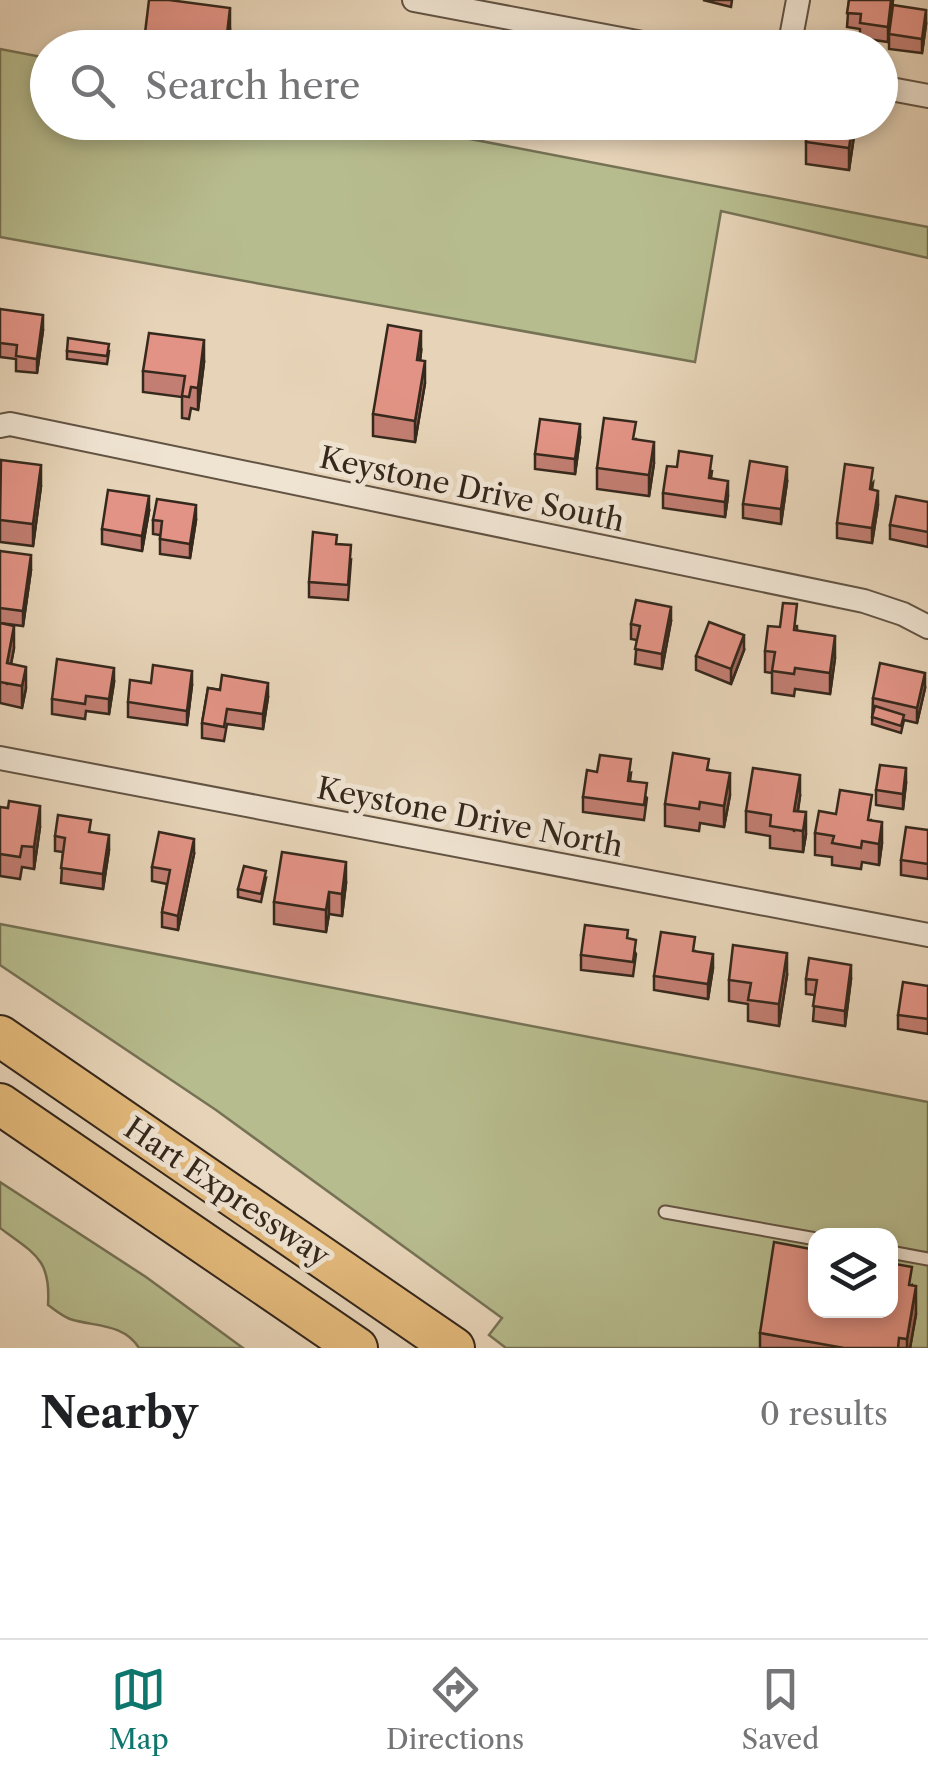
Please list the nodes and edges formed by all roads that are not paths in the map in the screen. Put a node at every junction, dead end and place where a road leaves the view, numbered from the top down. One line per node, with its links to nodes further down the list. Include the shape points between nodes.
1 (414, 0): 3 (street)
2 (798, 0): 4 (street)
3 (573, 30)
4 (792, 30)
5 (898, 90): 6 (street)
6 (928, 96)
7 (0, 426): 8 (street, Keystone Drive South, via 864,600)
8 (928, 627)
9 (0, 758): 10 (street, Keystone Drive North)
10 (928, 935)
11 (0, 1036): 18 (highway, Hart Expressway)
12 (0, 1104): 17 (highway, Hart Expressway)
13 (666, 1212): 14 (lane)
14 (808, 1237)
15 (898, 1253): 16 (lane)
16 (928, 1258)
17 (357, 1348)
18 (454, 1348)

